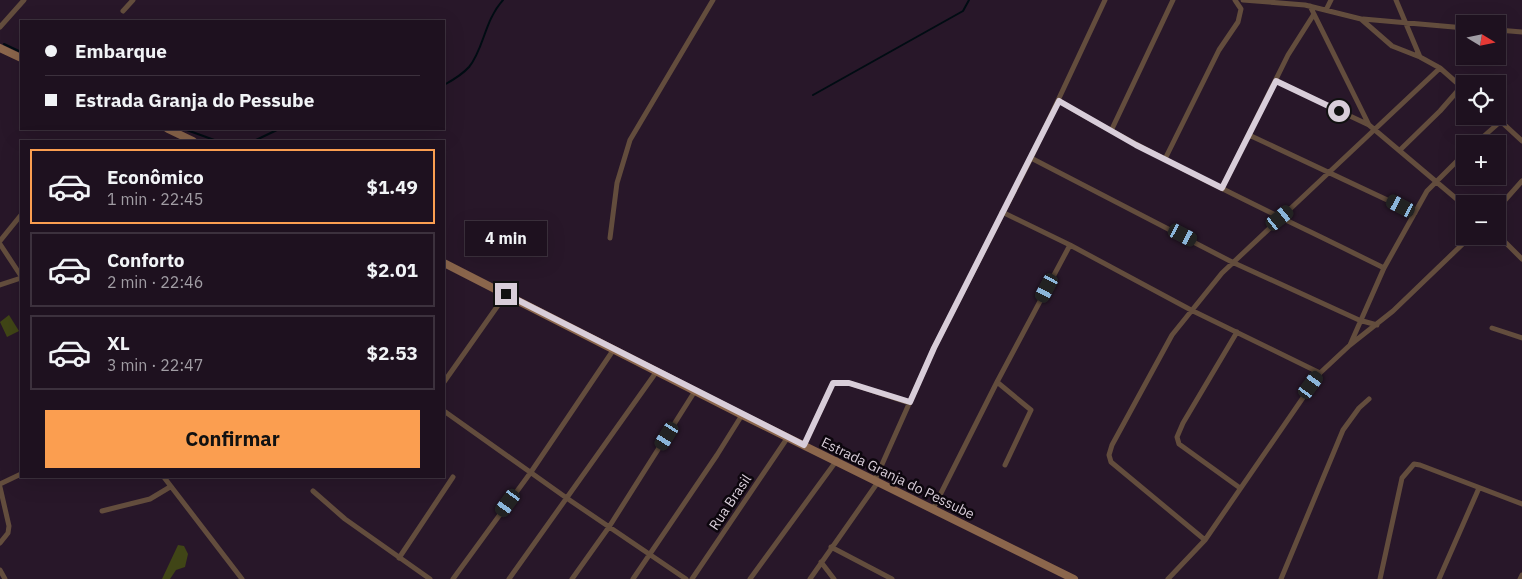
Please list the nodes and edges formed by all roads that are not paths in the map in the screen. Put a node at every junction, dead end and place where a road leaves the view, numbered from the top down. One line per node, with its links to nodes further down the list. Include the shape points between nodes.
1 (24, 0): 16 (street)
2 (134, 0): 12 (street)
3 (713, 0): 52 (street, via 630,140 617,183)
4 (1105, 0): 27 (street)
5 (1172, 0): 32 (street)
6 (1235, 0): 40 (street, via 1241,8 1238,22 1211,66)
7 (1243, 0): 10 (street)
8 (1331, 0): 11 (street)
9 (1396, 0): 15 (street)
10 (1310, 6): 11 (street); 13 (street)
11 (1326, 10): 14 (street)
12 (123, 11)
13 (1314, 14): 24 (street); 28 (street)
14 (1361, 19): 15 (street); 21 (street, via 1392,46)
15 (1407, 22): 17 (street); 21 (street)
16 (0, 27)
17 (1456, 27)
18 (1506, 31): 19 (street)
19 (1522, 32)
20 (0, 48): 22 (main road)
21 (1420, 57): 23 (street)
22 (20, 58)
23 (1440, 68): 25 (street); 33 (street)
24 (1276, 81): 28 (street); 34 (street)
25 (1456, 82)
26 (1456, 95): 38 (street)
27 (1059, 101): 32 (street); 39 (street)
28 (1369, 125): 33 (street)
29 (1496, 125): 35 (street)
30 (1505, 125): 37 (street)
31 (170, 130): 36 (main road)
32 (1110, 131): 40 (street)
33 (1375, 131): 38 (street); 42 (street)
34 (1249, 135): 42 (street); 45 (street)
35 (1485, 135)
36 (191, 140)
37 (1522, 141)
38 (1400, 150): 44 (street)
39 (1031, 158): 48 (street); 58 (street)
40 (1165, 159): 45 (street)
41 (1456, 162): 44 (street)
42 (1329, 174): 49 (street); 51 (street)
43 (1522, 181): 47 (street)
44 (1436, 182): 46 (street); 49 (street, via 1427,191)
45 (1222, 188): 51 (street)
46 (1456, 199)
47 (1506, 199)
48 (1002, 212): 56 (street); 79 (street)
49 (1415, 214): 60 (street)
50 (20, 216): 53 (street)
51 (1280, 218): 58 (street); 60 (street)
52 (610, 238)
53 (0, 242): 61 (street)
54 (1506, 244): 57 (street)
55 (1461, 245): 67 (street)
56 (1070, 246): 65 (street); 76 (street)
57 (1522, 259)
58 (1232, 262): 65 (street); 66 (street)
59 (445, 264): 64 (main road, Estrada Granja do Pessube)
60 (1384, 268): 66 (street)
61 (20, 275)
62 (20, 277): 63 (street)
63 (0, 285)
64 (506, 294): 72 (main road, Estrada Granja do Pessube); 75 (street)
65 (1191, 310): 69 (street); 101 (street, via 1155,365 1122,424 1109,455 1111,462)
66 (1359, 320): 67 (street); 71 (street)
67 (1376, 325): 71 (street)
68 (1492, 328): 70 (street)
69 (1237, 332): 74 (street); 93 (street, via 1176,437 1179,444)
70 (1522, 338)
71 (1350, 345): 74 (street)
72 (614, 348): 73 (main road, Estrada Granja do Pessube); 86 (street)
73 (658, 371): 77 (main road, Estrada Granja do Pessube); 96 (street)
74 (1320, 373): 93 (street)
75 (445, 381)
76 (997, 382): 85 (street, via 1031,410); 98 (street)
77 (695, 391): 81 (main road, Estrada Granja do Pessube); 100 (street)
78 (1369, 399): 124 (street, via 1343,430)
79 (910, 402): 83 (street, via 849,383 833,383); 90 (street)
80 (445, 411): 86 (street)
81 (742, 415): 82 (main road, Estrada Granja do Pessube); 104 (street)
82 (788, 437): 83 (main road, Estrada Granja do Pessube); 117 (street, Rua Brasil)
83 (804, 445): 84 (main road, Estrada Granja do Pessube)
84 (837, 460): 90 (main road, Estrada Granja do Pessube); 118 (street)
85 (1005, 464)
86 (531, 472): 96 (street); 112 (street)
87 (20, 475): 91 (street)
88 (453, 477): 105 (street)
89 (164, 478): 92 (street)
90 (877, 481): 98 (main road, Estrada Granja do Pessube); 103 (street)
91 (0, 485): 102 (street, via 9,526)
92 (170, 486): 99 (street, via 150,499); 110 (street)
93 (1240, 488): 101 (street)
94 (1479, 488): 97 (street); 125 (street, via 1420,465 1414,464 1408,469 1402,478); 126 (street)
95 (313, 491): 105 (street)
96 (568, 499): 100 (street); 113 (street)
97 (1522, 504)
98 (934, 509): 122 (main road, Estrada Granja do Pessube)
99 (102, 511)
100 (609, 527): 104 (street); 114 (street)
101 (1205, 540): 123 (street)
102 (0, 543)
103 (831, 547): 106 (street); 121 (street)
104 (650, 556): 115 (street); 116 (street)
105 (399, 558): 111 (street)
106 (821, 562): 119 (street); 120 (street)
107 (0, 570): 109 (street)
108 (1522, 576): 127 (street)
109 (5, 579)
110 (242, 579)
111 (430, 579)
112 (453, 579)
113 (509, 579)
114 (572, 579)
115 (633, 579)
116 (686, 579)
117 (692, 579)
118 (750, 579)
119 (810, 579)
120 (834, 579)
121 (892, 579)
122 (1074, 579)
123 (1168, 579)
124 (1281, 579)
125 (1380, 579)
126 (1439, 579)
127 (1520, 579)

